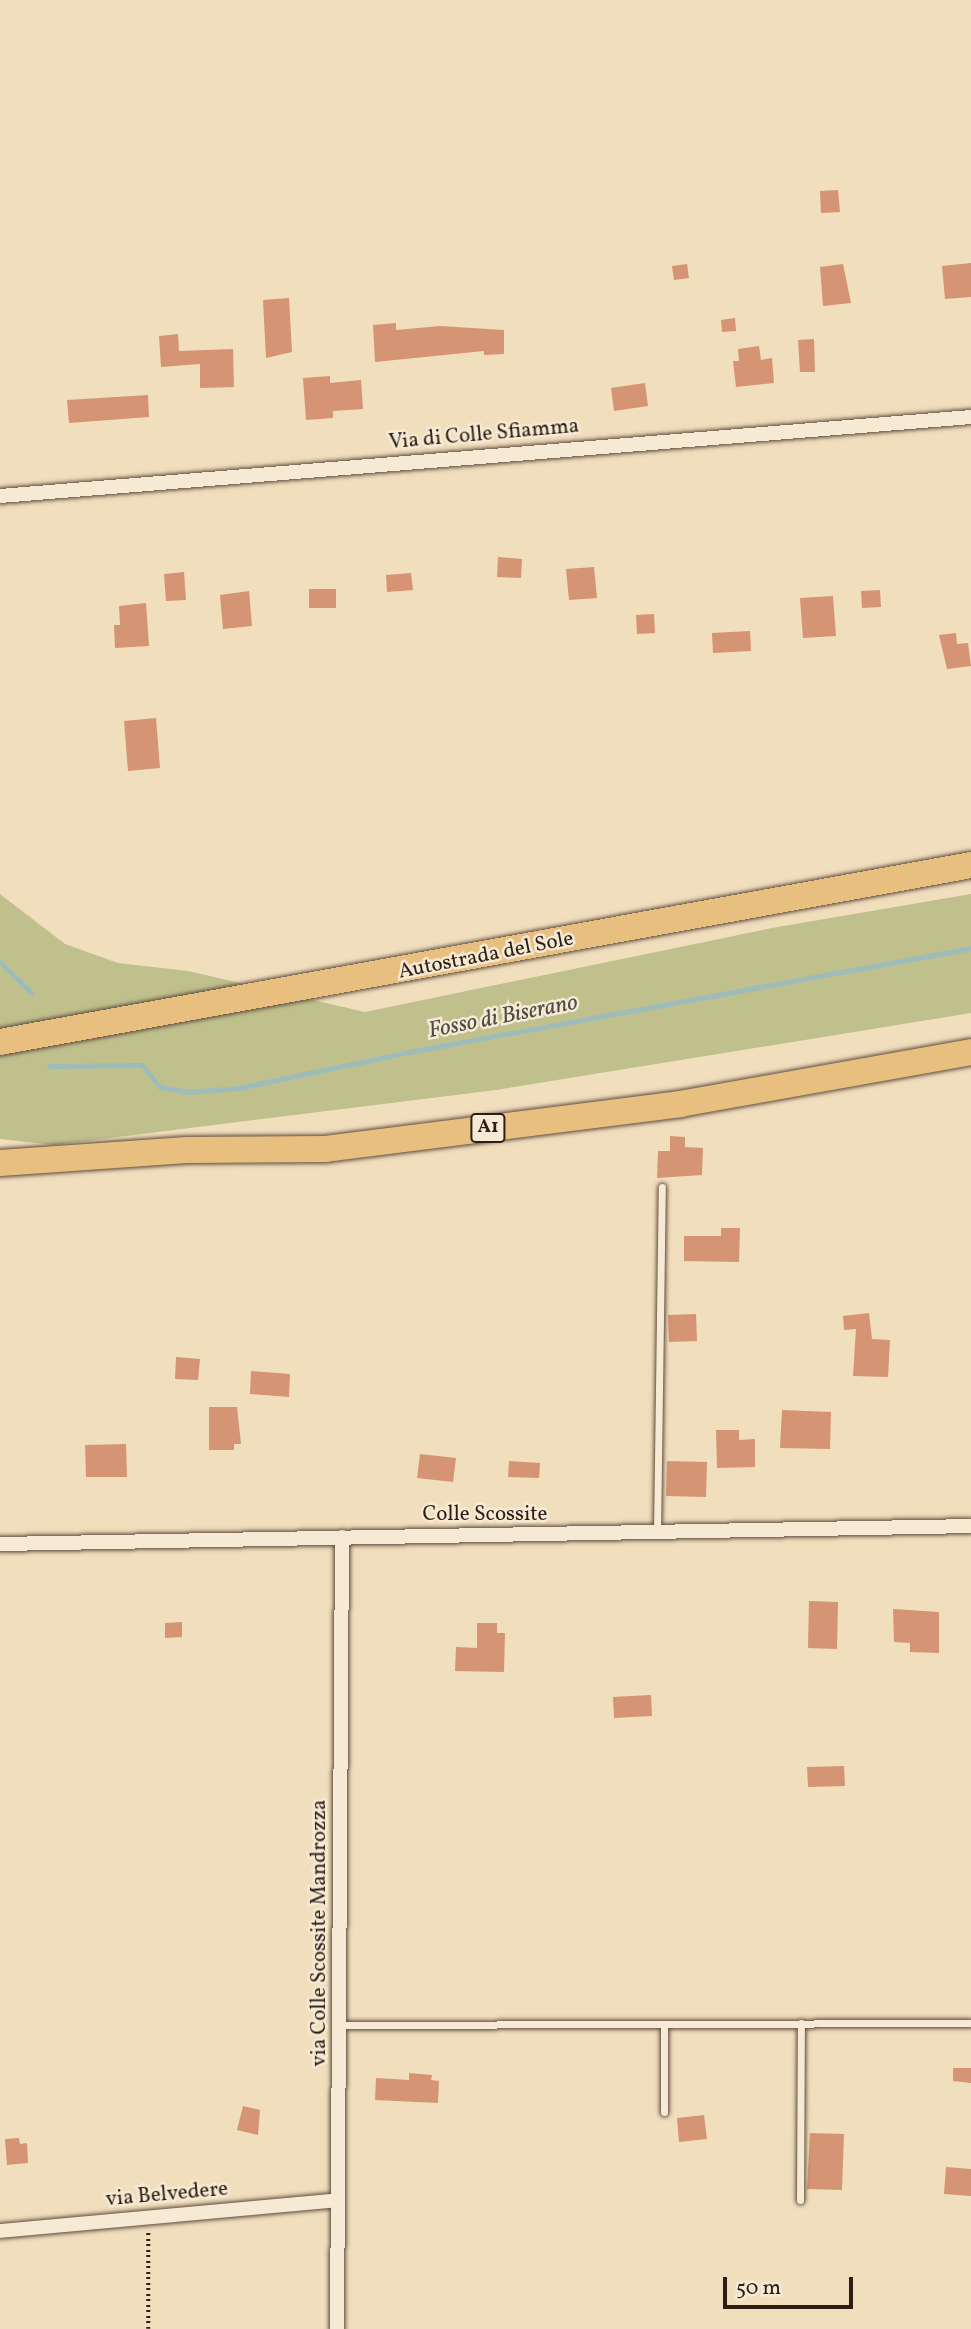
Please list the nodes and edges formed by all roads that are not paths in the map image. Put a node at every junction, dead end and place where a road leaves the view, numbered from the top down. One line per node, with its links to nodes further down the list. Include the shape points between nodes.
1 (971, 417): 2 (street, Via di Colle Sfiamma)
2 (0, 496)
3 (971, 865): 4 (highway, Autostrada del Sole)
4 (0, 1042)
5 (971, 1052): 6 (highway, A1, via 680,1104 325,1149 187,1150)
6 (0, 1163)
7 (663, 1187): 9 (lane)
8 (971, 1526): 9 (street, Colle Scossite)
9 (657, 1535): 10 (street, Colle Scossite)
10 (342, 1537): 11 (street, Colle Scossite); 15 (street, via Colle Scossite Mandrozza)
11 (0, 1544)
12 (801, 2023): 13 (lane); 14 (lane); 18 (lane)
13 (971, 2023)
14 (664, 2024): 15 (lane); 16 (lane)
15 (341, 2025): 17 (street, via Colle Scossite Mandrozza)
16 (664, 2112)
17 (338, 2200): 19 (street, via Belvedere); 20 (street, via Colle Scossite Mandrozza)
18 (800, 2200)
19 (0, 2231)
20 (337, 2329)

